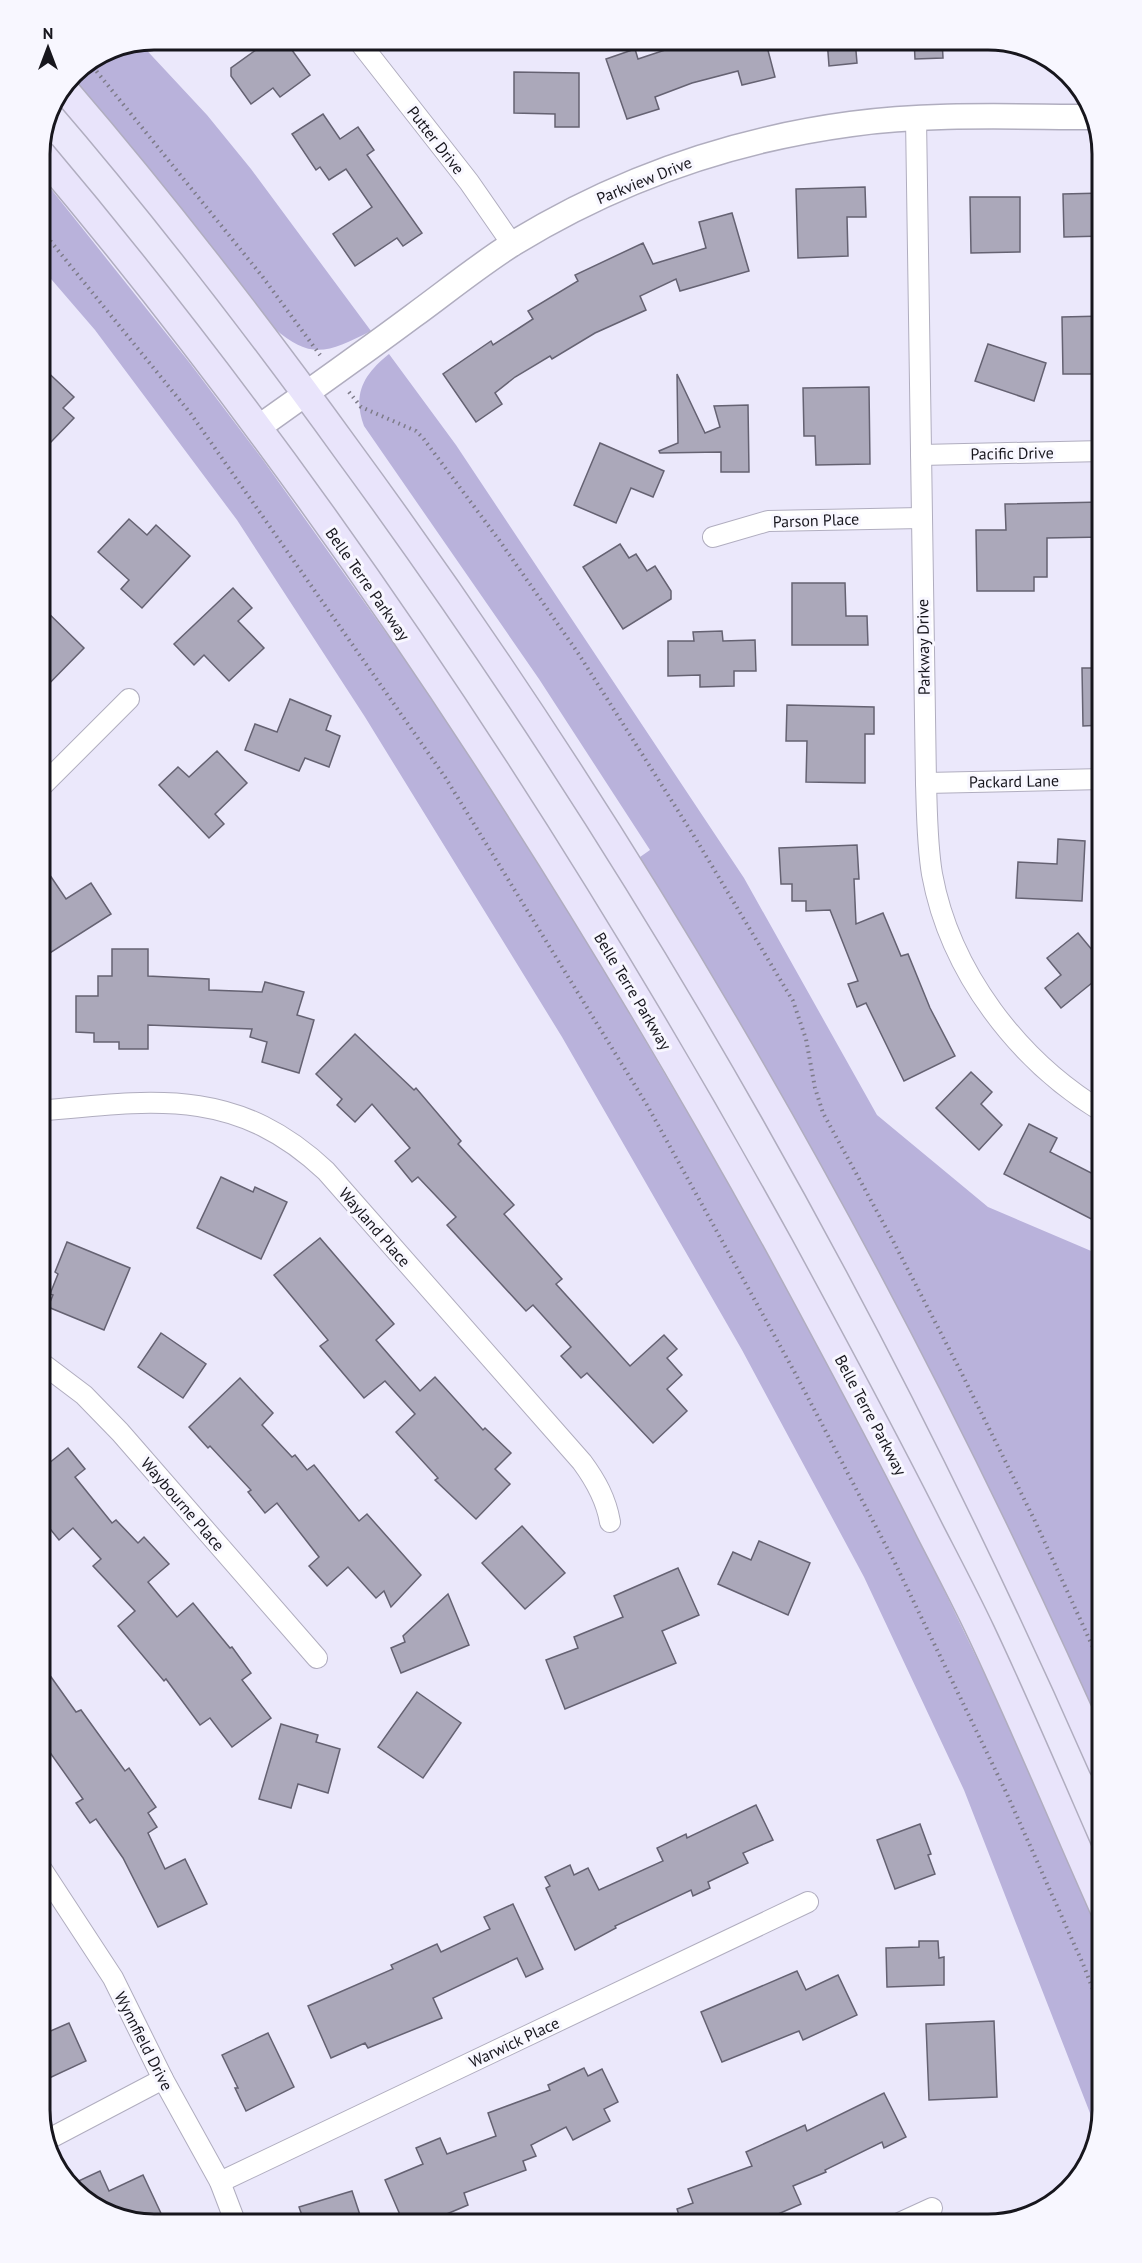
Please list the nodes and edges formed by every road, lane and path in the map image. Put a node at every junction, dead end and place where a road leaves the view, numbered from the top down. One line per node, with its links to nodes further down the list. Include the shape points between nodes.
1 (366, 50): 8 (street, Putter Drive, via 469,182)
2 (94, 68): 9 (path, via 255,267)
3 (68, 94): 10 (main road)
4 (1086, 117): 5 (street, Parkview Drive)
5 (916, 118): 8 (street, Parkview Drive, via 815,130 704,156 580,206); 14 (street, Parkway Drive)
6 (50, 164): 12 (main road, Belle Terre Parkway)
7 (50, 240): 31 (path, via 191,414 445,777 647,1105 894,1561 1006,1791)
8 (512, 244): 10 (street, Parkview Drive)
9 (314, 348)
10 (306, 393): 12 (street, Parkview Drive); 27 (main road, via 534,718 727,1029 910,1363 1029,1603)
11 (361, 407): 25 (path, via 416,431 430,447 584,662 762,946 793,1001 823,1113 960,1370)
12 (259, 427): 29 (main road, Belle Terre Parkway, via 441,688 587,914 733,1162 867,1406 980,1629)
13 (1092, 451): 14 (street, Pacific Drive)
14 (921, 455): 15 (street, Parkway Drive)
15 (921, 518): 16 (street, Parson Place, via 768,521); 20 (street, Parkway Drive)
16 (713, 537)
17 (129, 699): 18 (street)
18 (50, 778)
19 (1092, 779): 20 (street, Packard Lane)
20 (926, 783): 21 (street, Parkway Drive, via 932,874 947,925 969,971 995,1015 1029,1053)
21 (1092, 1105)
22 (50, 1110): 24 (street, Wayland Place, via 137,1102 198,1105 270,1129 301,1149 326,1171 582,1462 600,1489)
23 (50, 1369): 26 (street, Waybourne Place, via 104,1415)
24 (610, 1522)
25 (1092, 1645)
26 (317, 1658)
27 (1092, 1743)
28 (50, 1882): 32 (street, Wynnfield Drive, via 113,1978)
29 (1092, 1882)
30 (808, 1902): 34 (street, Warwick Place)
31 (1092, 1988)
32 (163, 2079): 33 (street); 34 (street, Wynnfield Drive)
33 (54, 2136)
34 (219, 2182): 36 (street, Wynnfield Drive)
35 (932, 2208): 37 (street)
36 (232, 2213)
37 (919, 2214)

